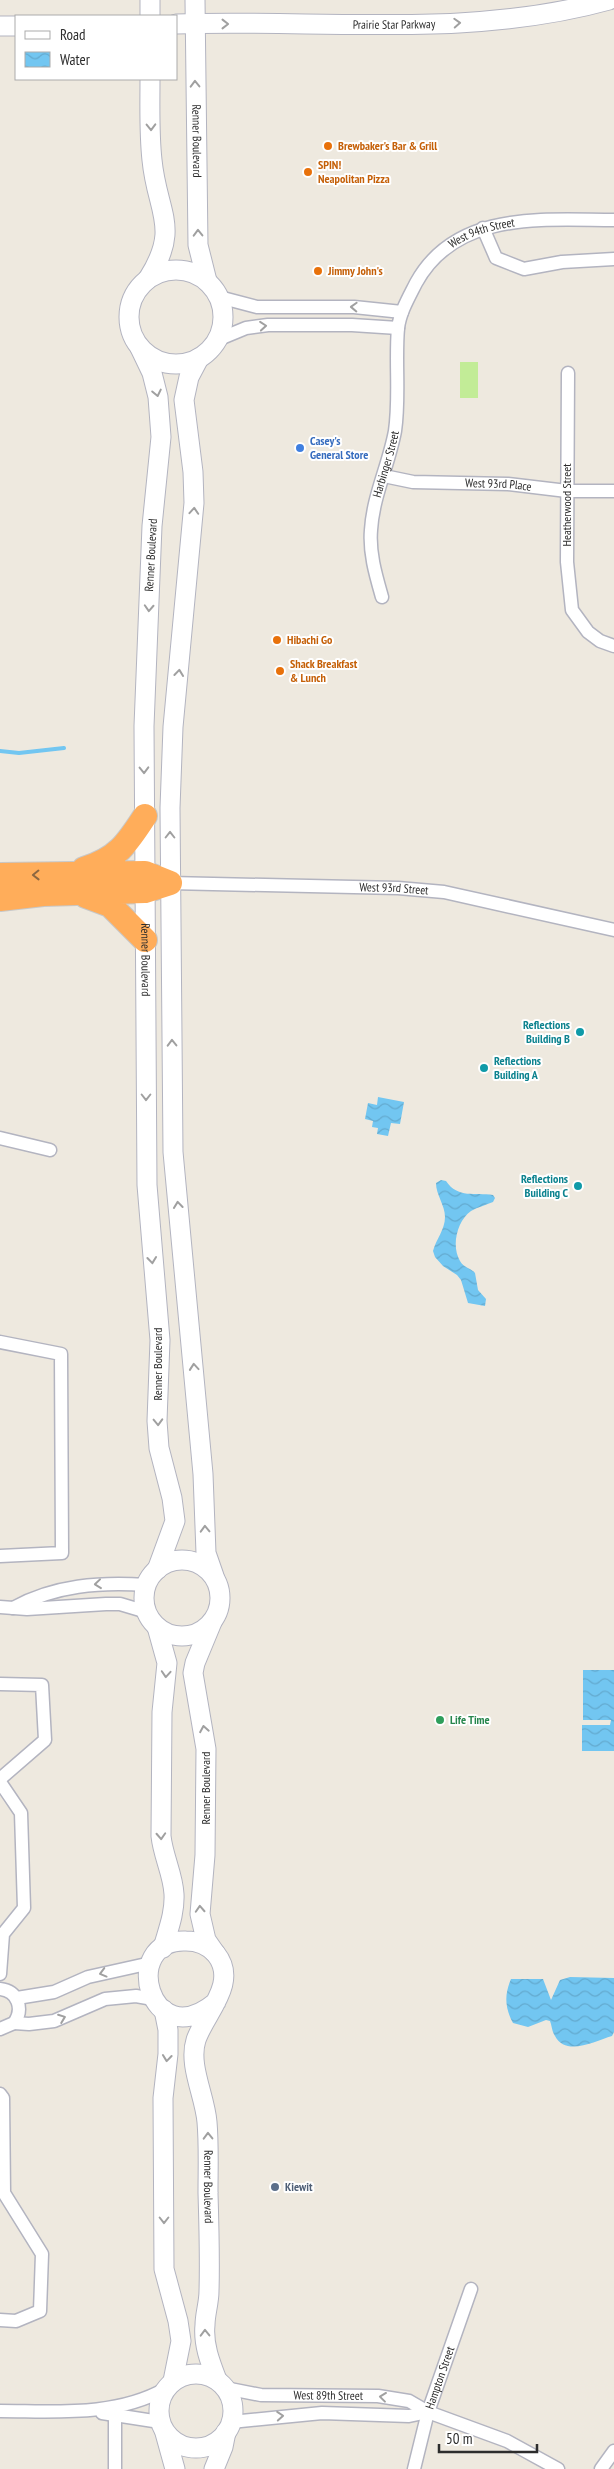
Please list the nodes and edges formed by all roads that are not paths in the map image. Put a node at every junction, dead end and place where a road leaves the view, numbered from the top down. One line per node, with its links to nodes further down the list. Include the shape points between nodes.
1 (150, 0): 4 (main road)
2 (194, 0): 5 (main road, Renner Boulevard)
3 (609, 0): 5 (main road, Prairie Star Parkway, one-way to 3, via 473,22)
4 (150, 15)
5 (185, 24): 13 (main road, Renner Boulevard, one-way to 5, via 198,245)
6 (0, 26): 7 (main road)
7 (15, 26)
8 (150, 80): 12 (main road, one-way to 12, via 152,159 166,238 157,265)
9 (614, 220): 10 (street, West 94th Street, via 524,221)
10 (483, 228): 11 (street, via 496,258 524,269 562,262); 15 (street, West 94th Street, via 462,236 437,255 419,278)
11 (614, 259)
12 (148, 279): 13 (main road, via 179,270); 18 (main road, via 134,296 129,312 130,328)
13 (207, 281): 14 (main road)
14 (219, 297): 15 (street, one-way to 14, via 354,307 257,307); 17 (main road, via 223,316)
15 (402, 312): 16 (street, West 94th Street)
16 (398, 328): 17 (street, one-way to 16, via 261,325); 21 (street, Harbinger Street, via 398,406)
17 (217, 340): 19 (main road)
18 (140, 348): 19 (main road, via 158,361 169,363 180,364); 26 (main road, Renner Boulevard, one-way to 26, via 152,372 158,397 161,437 152,526 144,726)
19 (199, 358): 29 (main road, Renner Boulevard, one-way to 19, via 174,727 194,503 184,400 189,377)
20 (568, 373): 22 (street, Heatherwood Street)
21 (384, 476): 22 (street, West 93rd Place, via 413,482 508,484); 24 (street, Harbinger Street, via 371,531 372,556)
22 (567, 491): 23 (street, West 93rd Place); 25 (street, Heatherwood Street, via 567,562 572,610 588,632 600,642)
23 (614, 491)
24 (382, 598)
25 (614, 646)
26 (145, 816): 28 (main road, Renner Boulevard); 30 (highway, via 130,841)
27 (0, 875): 30 (highway, one-way to 27)
28 (145, 882): 29 (highway); 30 (highway); 33 (main road, Renner Boulevard)
29 (170, 883): 32 (street, West 93rd Street, via 444,892); 39 (main road, Renner Boulevard, one-way to 29, via 206,1553 203,1474 173,1152)
30 (72, 884): 31 (highway); 33 (highway, via 110,905)
31 (0, 899)
32 (614, 930)
33 (145, 940): 38 (main road, Renner Boulevard, one-way to 38, via 147,1185 160,1340 159,1448 175,1521)
34 (0, 1138): 35 (street)
35 (50, 1150)
36 (0, 1342): 37 (street, via 61,1354 62,1553)
37 (0, 1556)
38 (157, 1570): 39 (main road, via 174,1561 186,1560 205,1567); 40 (main road)
39 (214, 1576): 44 (main road, via 220,1604)
40 (146, 1585): 42 (street, one-way to 42, via 104,1583 77,1586 33,1597); 43 (main road, via 144,1596)
41 (0, 1607): 42 (street)
42 (14, 1608): 43 (street, via 120,1604)
43 (152, 1619): 44 (main road, via 174,1635 183,1636 195,1634); 47 (main road, one-way to 47, via 167,1662 162,1712 161,1836 172,1880 174,1904)
44 (212, 1622): 48 (main road, Renner Boulevard, one-way to 44, via 206,1940 200,1914 205,1855 206,1748 193,1673)
45 (0, 1684): 46 (street, via 42,1685 45,1740)
46 (0, 1780): 50 (street, via 21,1813 24,1908 3,1934)
47 (163, 1948): 48 (main road, via 177,1942 194,1941); 49 (main road)
48 (216, 1954): 53 (main road, via 224,1973 224,1984)
49 (151, 1963): 52 (street, one-way to 52, via 88,1976 54,1992); 54 (main road, via 148,1980)
50 (0, 1974)
51 (0, 1989): 52 (street)
52 (17, 1998): 55 (street, via 20,2011)
53 (216, 2002): 54 (main road, via 191,2016 182,2016); 61 (main road, Renner Boulevard, one-way to 53, via 204,2338 209,2293 208,2126 194,2061 196,2041)
54 (158, 2004): 55 (street, one-way to 54, via 54,2021 105,1999 136,1996); 62 (main road, one-way to 62, via 168,2030 163,2098 164,2269 181,2341)
55 (14, 2023): 56 (street)
56 (0, 2029)
57 (0, 2094): 58 (street, via 3,2098)
58 (4, 2200): 60 (street, via 42,2254 40,2311 16,2321)
59 (472, 2289): 65 (street, Hampton Street)
60 (0, 2320)
61 (221, 2384): 62 (main road, via 206,2375 194,2373); 65 (street, West 89th Street, one-way to 61, via 409,2401 378,2396 261,2396); 67 (main road, via 231,2398 233,2410)
62 (169, 2385): 63 (street, via 147,2399); 68 (main road, via 160,2400)
63 (90, 2410): 64 (street); 66 (street)
64 (0, 2411)
65 (428, 2412): 67 (street, West 89th Street, one-way to 65, via 322,2413 409,2416); 73 (street, Hampton Street); 74 (street, West 89th Street, via 507,2441)
66 (115, 2415): 68 (street); 70 (street)
67 (229, 2427): 68 (main road, via 218,2441 196,2448 179,2443); 72 (main road)
68 (163, 2428): 71 (main road)
69 (614, 2451): 75 (street)
70 (115, 2469)
71 (175, 2469)
72 (214, 2469)
73 (414, 2469)
74 (558, 2469)
75 (601, 2469)

